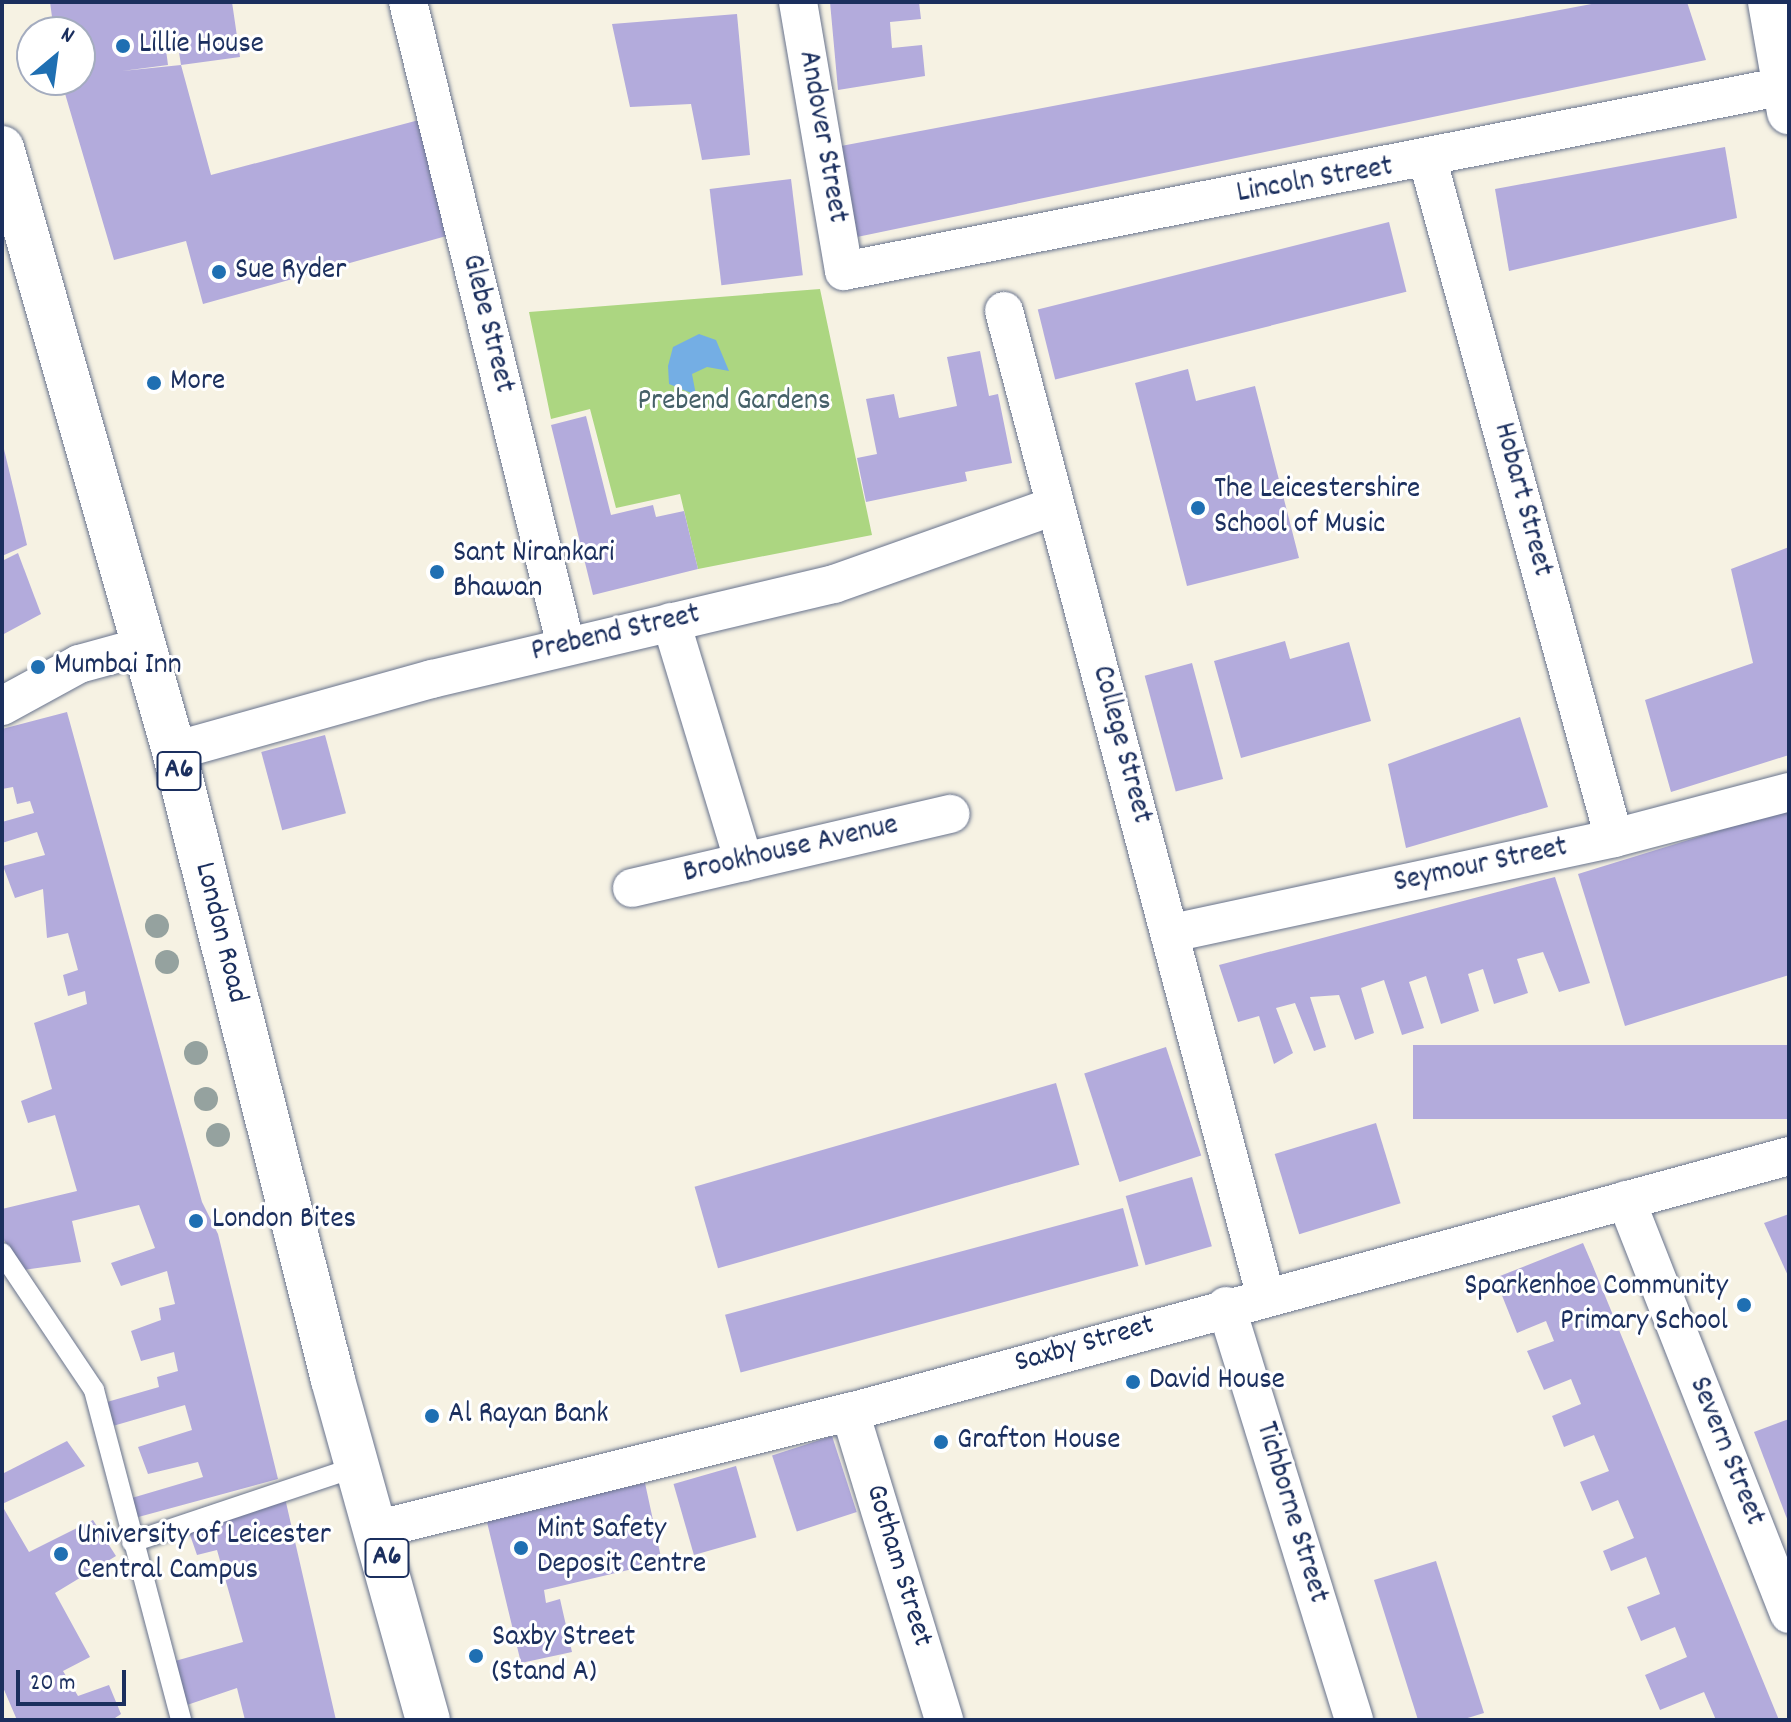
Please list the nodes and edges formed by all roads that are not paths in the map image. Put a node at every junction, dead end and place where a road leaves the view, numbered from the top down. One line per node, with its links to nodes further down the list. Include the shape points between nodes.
1 (408, 2): 11 (street, Glebe Street)
2 (798, 2): 7 (street, Andover Street)
3 (1770, 2): 4 (main road)
4 (1786, 99): 6 (street, Lincoln Street)
5 (2, 148): 12 (main road, London Road / A6)
6 (1428, 161): 7 (street, Lincoln Street); 17 (street, Hobart Street)
7 (844, 271)
8 (1004, 311): 9 (street, College Street)
9 (1054, 506): 10 (street, Prebend Street, via 834,584); 20 (street, College Street)
10 (671, 622): 11 (street, Prebend Street); 18 (street)
11 (566, 646): 14 (street, Prebend Street)
12 (141, 647): 13 (street, via 79,664); 14 (main road, London Road / A6)
13 (2, 706)
14 (174, 751): 27 (main road, London Road / A6)
15 (1789, 792): 17 (street, Seymour Street)
16 (951, 814): 18 (street, Brookhouse Avenue)
17 (1614, 838): 20 (street, Seymour Street)
18 (744, 862): 19 (street, Brookhouse Avenue)
19 (632, 888)
20 (1172, 933): 24 (street, College Street)
21 (1789, 1156): 22 (street, Saxby Street)
22 (1626, 1200): 24 (street, Saxby Street); 30 (street, Severn Street)
23 (2, 1253): 29 (lane, via 94,1390)
24 (1265, 1294): 25 (street, Saxby Street)
25 (1226, 1306): 26 (street, Saxby Street); 34 (street, Tichborne Street)
26 (850, 1412): 28 (street, Saxby Street); 33 (street, Gotham Street)
27 (359, 1466): 28 (main road, London Road / A6); 29 (lane)
28 (379, 1529): 32 (main road, London Road / A6)
29 (132, 1542): 31 (lane)
30 (1789, 1614)
31 (181, 1720)
32 (428, 1720)
33 (944, 1720)
34 (1354, 1720)

